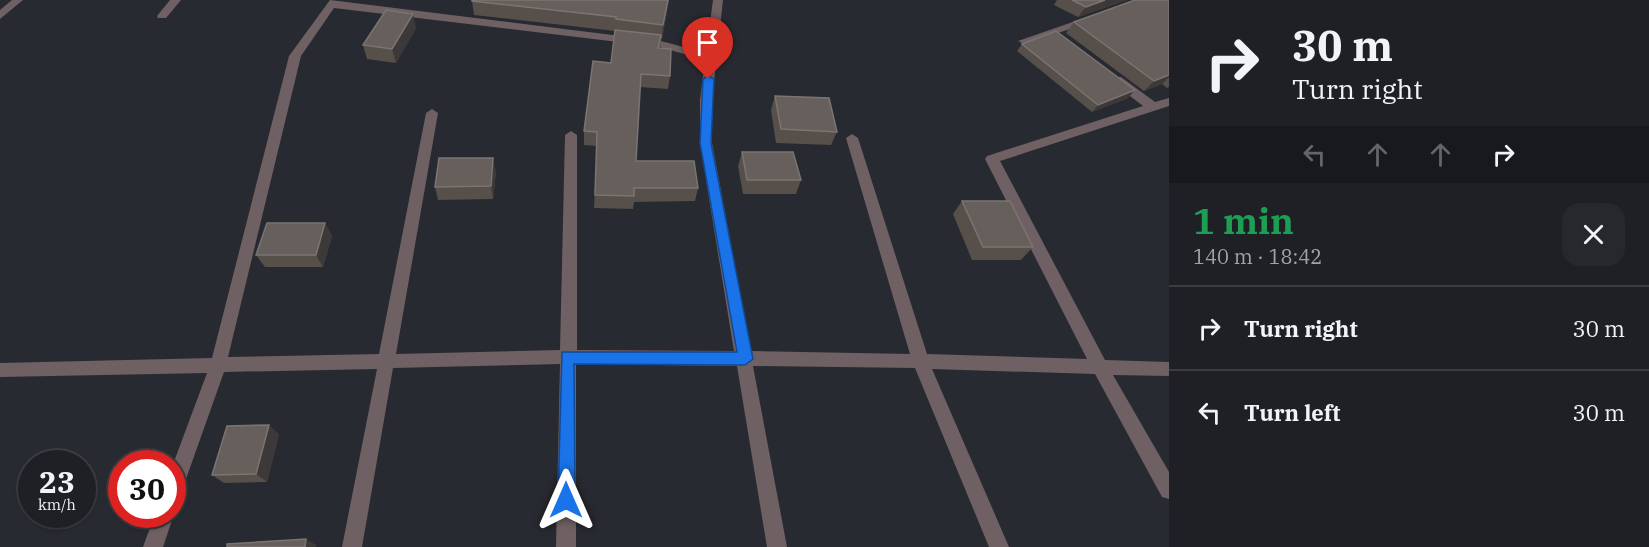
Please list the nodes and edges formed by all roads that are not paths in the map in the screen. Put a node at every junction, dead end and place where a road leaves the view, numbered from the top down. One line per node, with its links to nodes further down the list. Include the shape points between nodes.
1 (18, 0): 6 (street)
2 (176, 0): 7 (street)
3 (718, 0): 9 (street)
4 (334, 2): 9 (street, via 661,44); 20 (street, via 295,56)
5 (1104, 14): 8 (street, via 1058,36)
6 (0, 16)
7 (162, 16)
8 (1024, 41)
9 (711, 58): 17 (street, via 706,143)
10 (1108, 73): 12 (street)
11 (1169, 102): 12 (street)
12 (1153, 107): 21 (street, via 992,159)
13 (432, 113): 18 (street)
14 (571, 135): 16 (street)
15 (852, 138): 19 (street)
16 (567, 357): 17 (street); 18 (street); 29 (street)
17 (745, 359): 19 (street); 30 (street)
18 (389, 360): 20 (street); 28 (street)
19 (921, 362): 21 (street); 31 (street)
20 (218, 366): 23 (street); 24 (street)
21 (1101, 369): 22 (street); 25 (street)
22 (1169, 369)
23 (0, 370)
24 (186, 454)
25 (1169, 490)
26 (160, 528): 27 (street)
27 (153, 547)
28 (352, 547)
29 (566, 547)
30 (777, 547)
31 (999, 547)

